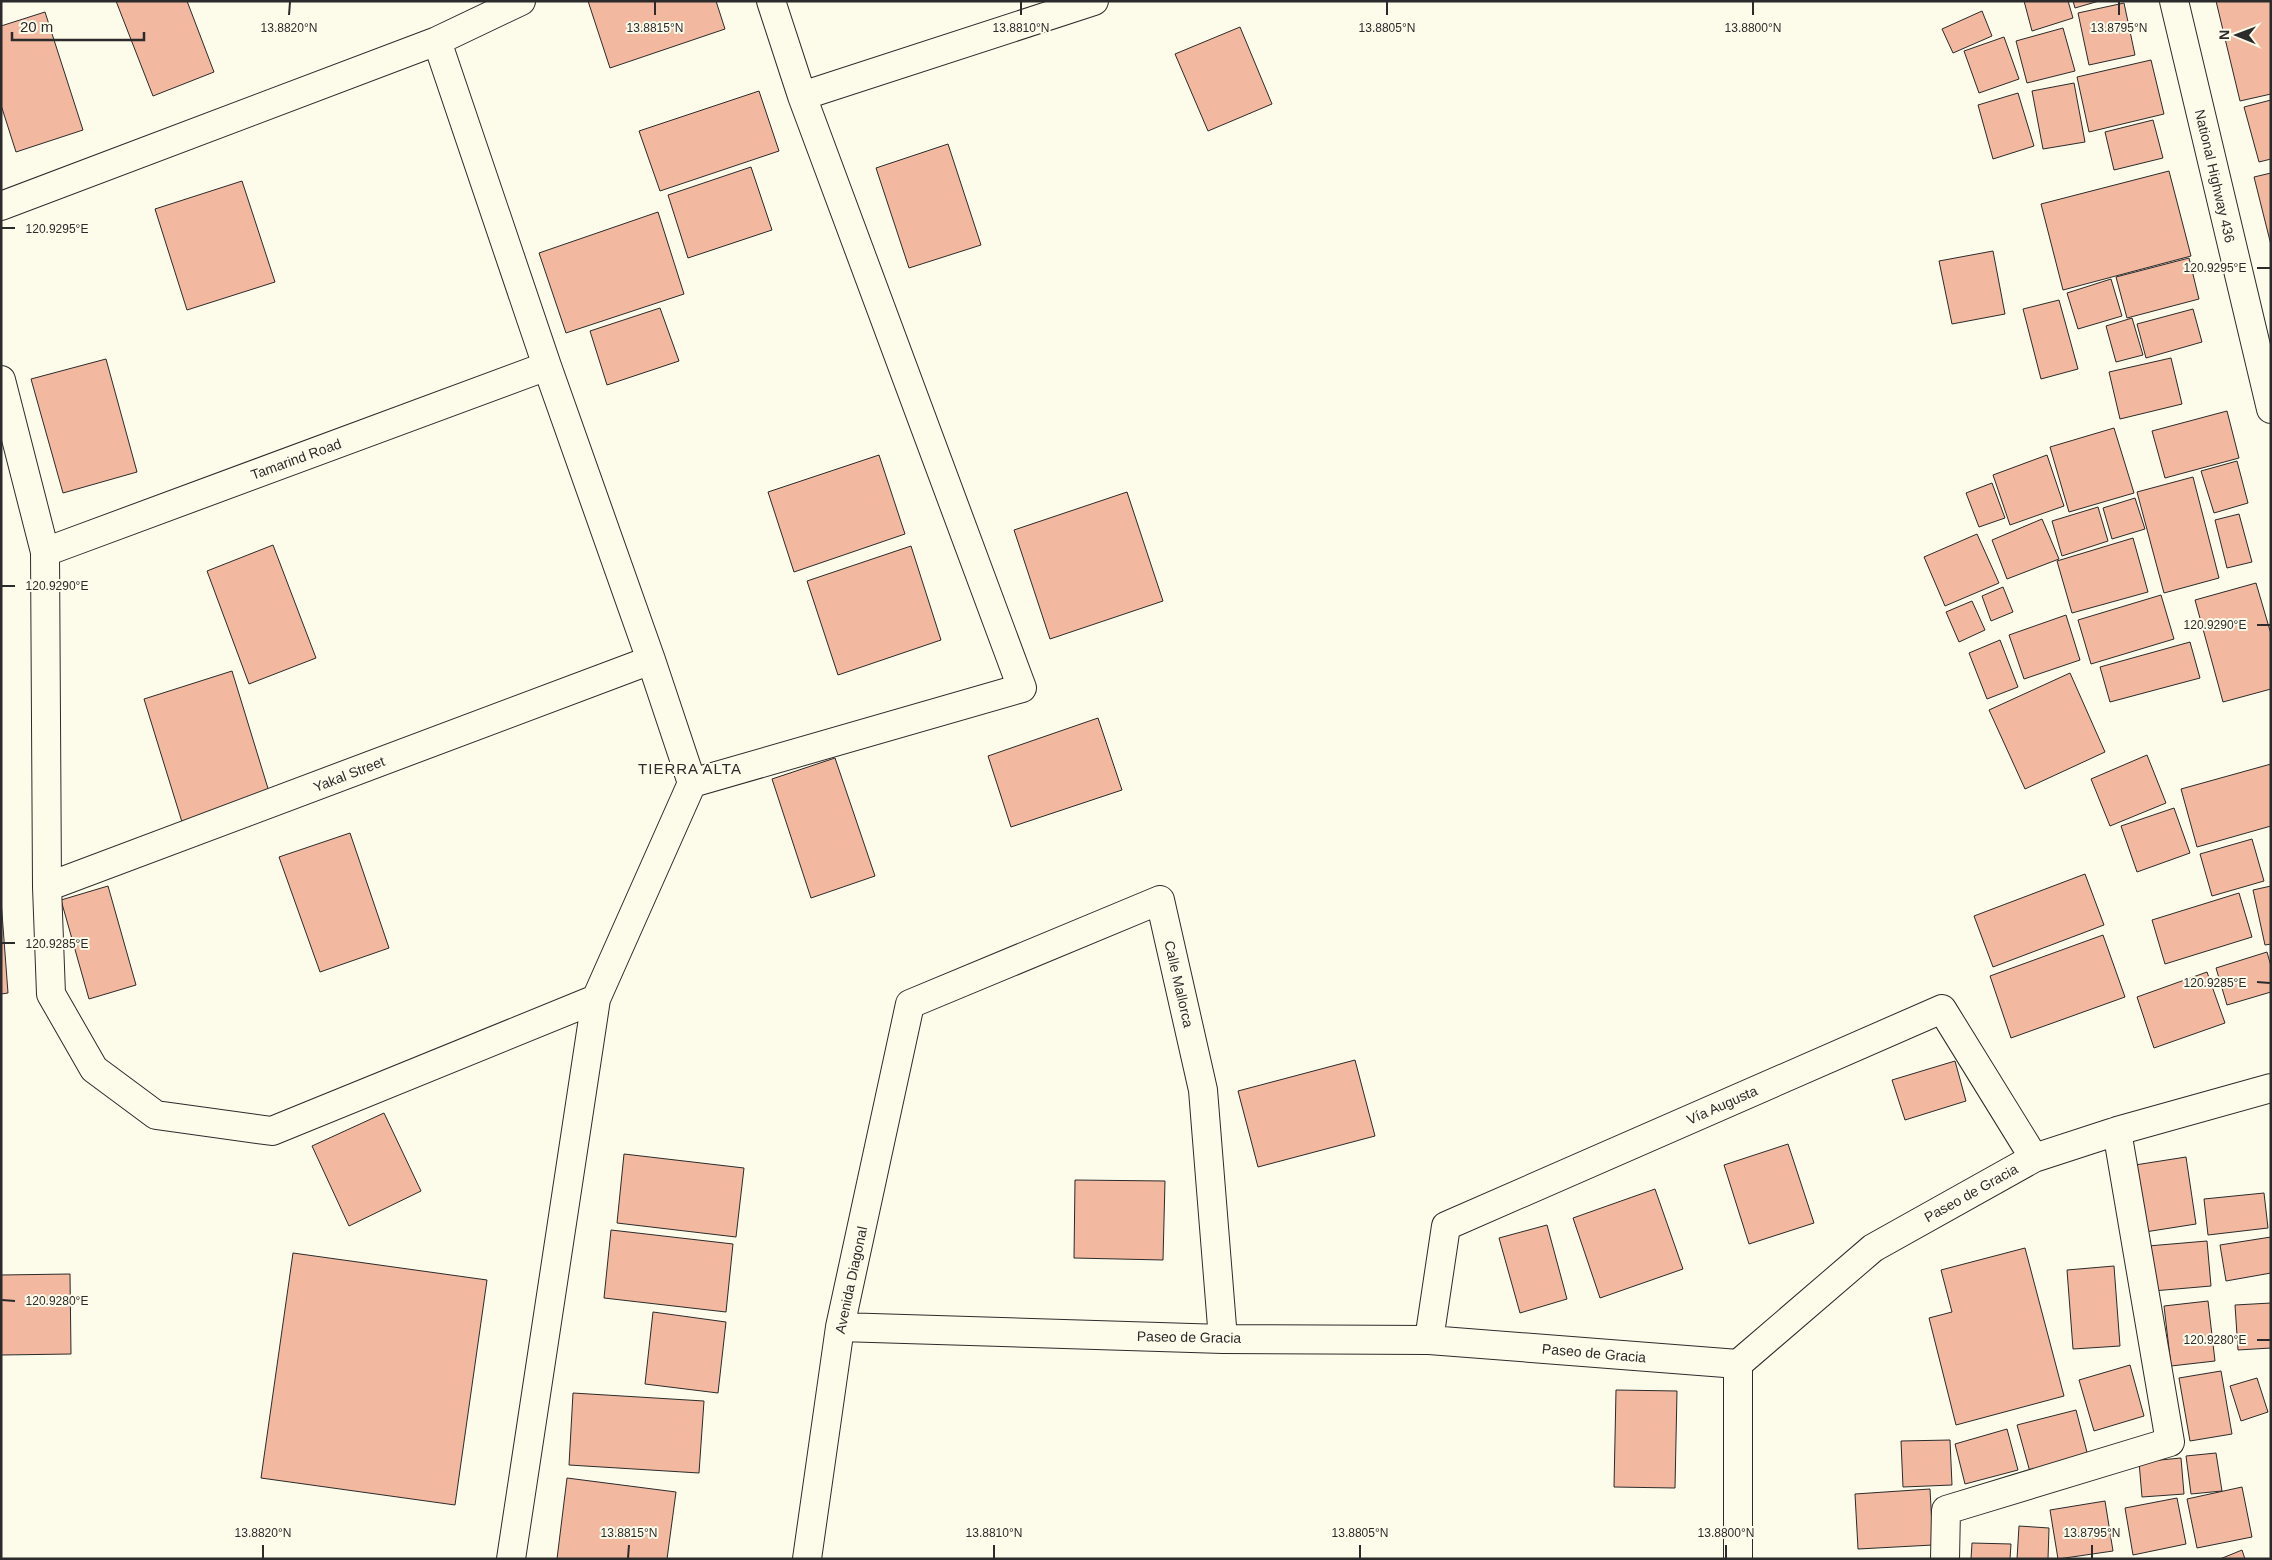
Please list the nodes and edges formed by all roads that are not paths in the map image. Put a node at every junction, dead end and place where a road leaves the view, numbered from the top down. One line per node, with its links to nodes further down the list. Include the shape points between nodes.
1 (521, 1): 5 (street)
2 (771, 1): 6 (street)
3 (1094, 1): 6 (street)
4 (2174, 1): 10 (street, National Highway 436)
5 (437, 41): 7 (street); 8 (street)
6 (802, 96): 13 (street, via 1022,688)
7 (1, 206)
8 (547, 366): 11 (street, Tamarind Road); 12 (street)
9 (1, 380): 11 (street)
10 (2271, 410)
11 (45, 552): 14 (street)
12 (651, 660): 13 (street); 14 (street, Yakal Street)
13 (692, 783): 15 (street)
14 (47, 887): 15 (street, via 51,994 94,1069 156,1115 272,1131)
15 (596, 999): 24 (street)
16 (910, 1004): 20 (street, Avenida Diagonal); 21 (street, Calle Mallorca, via 1160,900 1203,1090)
17 (2271, 1088): 18 (street, Paseo de Gracia)
18 (2117, 1131): 19 (street, Paseo de Gracia); 27 (street, via 2170,1442 1946,1510)
19 (2034, 1158): 22 (street, Vía Augusta, via 1942,1009 1446,1226); 23 (street, Paseo de Gracia, via 1873,1248)
20 (840, 1327): 21 (street, Paseo de Gracia); 25 (street, Avenida Diagonal)
21 (1223, 1339): 22 (street, Paseo de Gracia)
22 (1429, 1340): 23 (street, Paseo de Gracia)
23 (1738, 1364): 26 (street)
24 (510, 1559)
25 (807, 1559)
26 (1738, 1559)
27 (1945, 1559)

